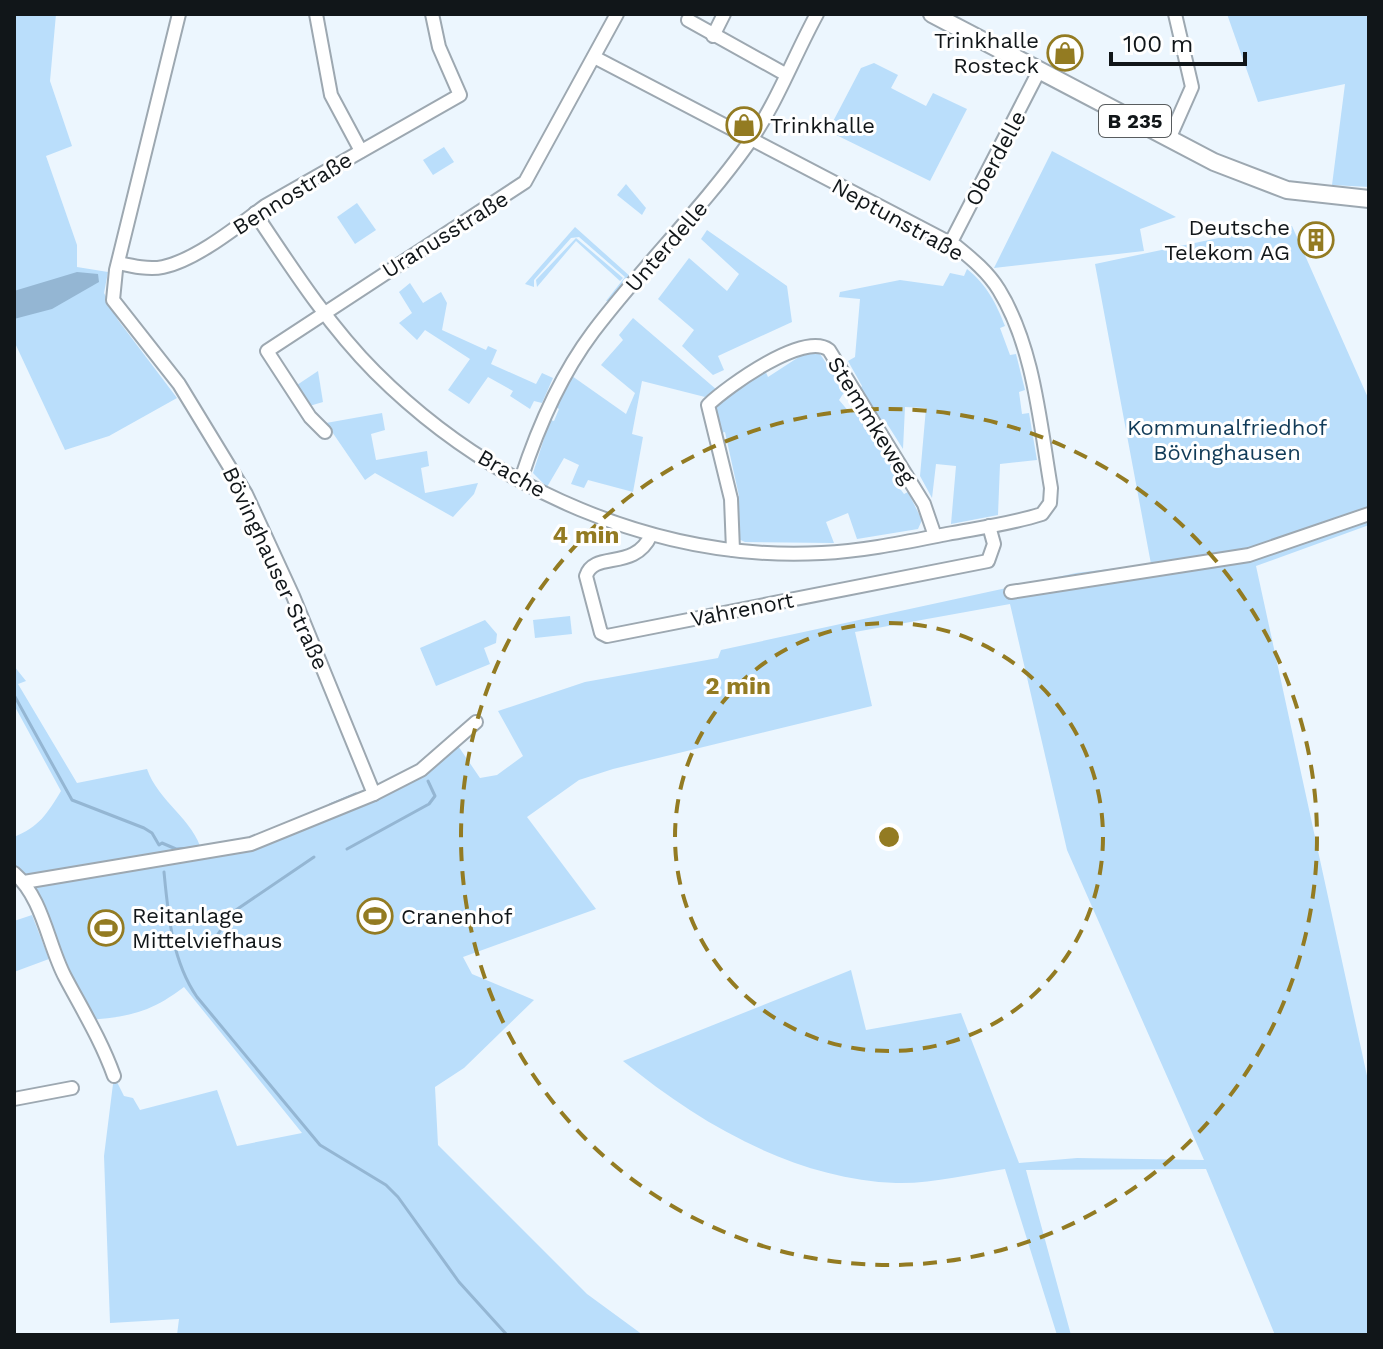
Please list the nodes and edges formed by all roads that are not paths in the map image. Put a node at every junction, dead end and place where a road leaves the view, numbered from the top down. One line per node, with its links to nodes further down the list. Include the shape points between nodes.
1 (179, 14): 20 (street, Bövinghauser Straße)
2 (316, 14): 16 (street, via 331,95)
3 (432, 14): 16 (street, Bennostraße, via 439,47 460,95)
4 (617, 14): 11 (street, Uranusstraße)
5 (724, 14): 10 (street)
6 (817, 14): 13 (street, Unterdelle)
7 (932, 14): 12 (main road, B 235)
8 (1175, 14): 14 (street, via 1192,87)
9 (688, 20): 10 (street)
10 (713, 36): 13 (street)
11 (594, 57): 15 (street, Neptunstraße); 21 (street, Uranusstraße, via 525,182)
12 (1039, 71): 14 (main road, B 235); 19 (street, Oberdelle)
13 (785, 74): 15 (street, Unterdelle)
14 (1169, 139): 17 (main road, B 235, via 1287,190)
15 (751, 140): 19 (street, Neptunstraße); 23 (street, Unterdelle, via 592,333 556,390)
16 (361, 151): 18 (street, Bennostraße)
17 (1369, 199)
18 (255, 213): 20 (street, Bennostraße, via 172,264 148,268); 21 (street, Brache)
19 (950, 244): 24 (street, Neptunstraße, via 980,266 1013,323 1040,423)
20 (119, 263): 32 (street, Bövinghauser Straße, via 113,300 179,384 246,494)
21 (325, 310): 22 (street, Uranusstraße, via 267,351); 23 (street, Brache, via 372,369 413,408)
22 (325, 432)
23 (521, 479): 27 (street, Brache, via 588,513)
24 (1050, 503): 26 (street, Brache, via 1042,514)
25 (1369, 514): 30 (street, via 1249,555)
26 (989, 526): 27 (street, Vahrenort, via 994,544 988,561 607,636 601,633 588,569 635,556); 28 (street, Brache)
27 (651, 535): 29 (street, Brache)
28 (935, 536): 29 (street, Brache, via 821,553); 29 (street, Stemmkeweg, via 924,504 829,350 811,344 789,350 708,405 731,499)
29 (733, 550)
30 (1011, 592)
31 (476, 722): 32 (street, via 421,770)
32 (374, 794): 33 (street, via 251,844)
33 (19, 878): 34 (street, via 64,976 100,1037)
34 (114, 1076)
35 (72, 1088): 36 (street)
36 (14, 1099)

